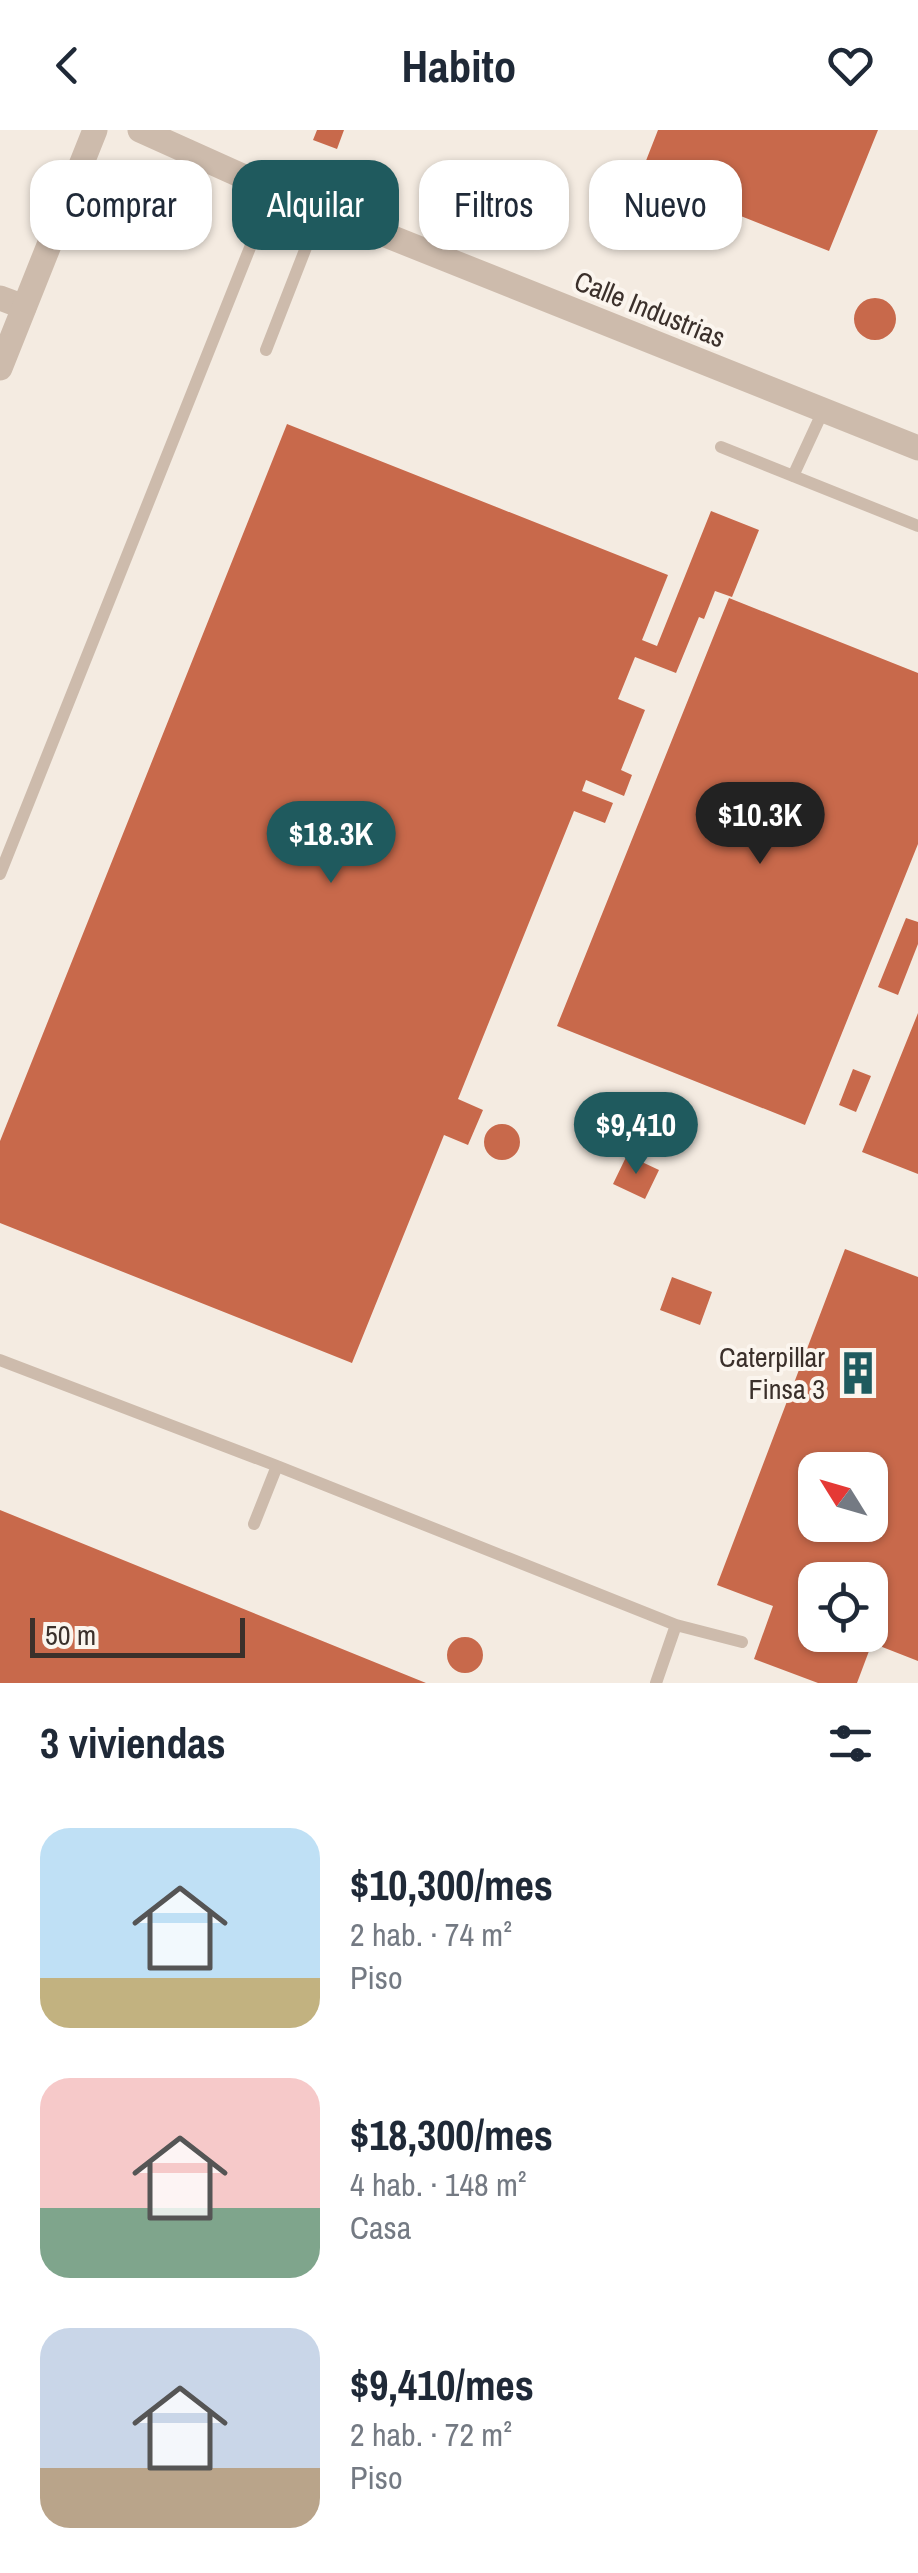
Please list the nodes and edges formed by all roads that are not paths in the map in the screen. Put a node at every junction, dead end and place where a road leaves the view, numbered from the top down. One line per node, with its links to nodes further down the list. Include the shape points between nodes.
1 (94, 130): 7 (street)
2 (140, 130): 3 (street, Calle Industrias)
3 (232, 172)
4 (399, 240): 10 (street, Calle Industrias)
5 (249, 250): 15 (lane)
6 (305, 250): 8 (lane)
7 (12, 303): 9 (street)
8 (266, 350)
9 (0, 368)
10 (824, 411): 12 (street, Calle Industrias); 13 (lane)
11 (722, 448): 13 (lane)
12 (918, 448)
13 (794, 476): 14 (lane)
14 (918, 526)
15 (0, 874)
16 (0, 1360): 17 (lane)
17 (278, 1466): 18 (lane); 19 (lane)
18 (254, 1524)
19 (676, 1625): 20 (lane); 21 (lane)
20 (742, 1642)
21 (656, 1683)

